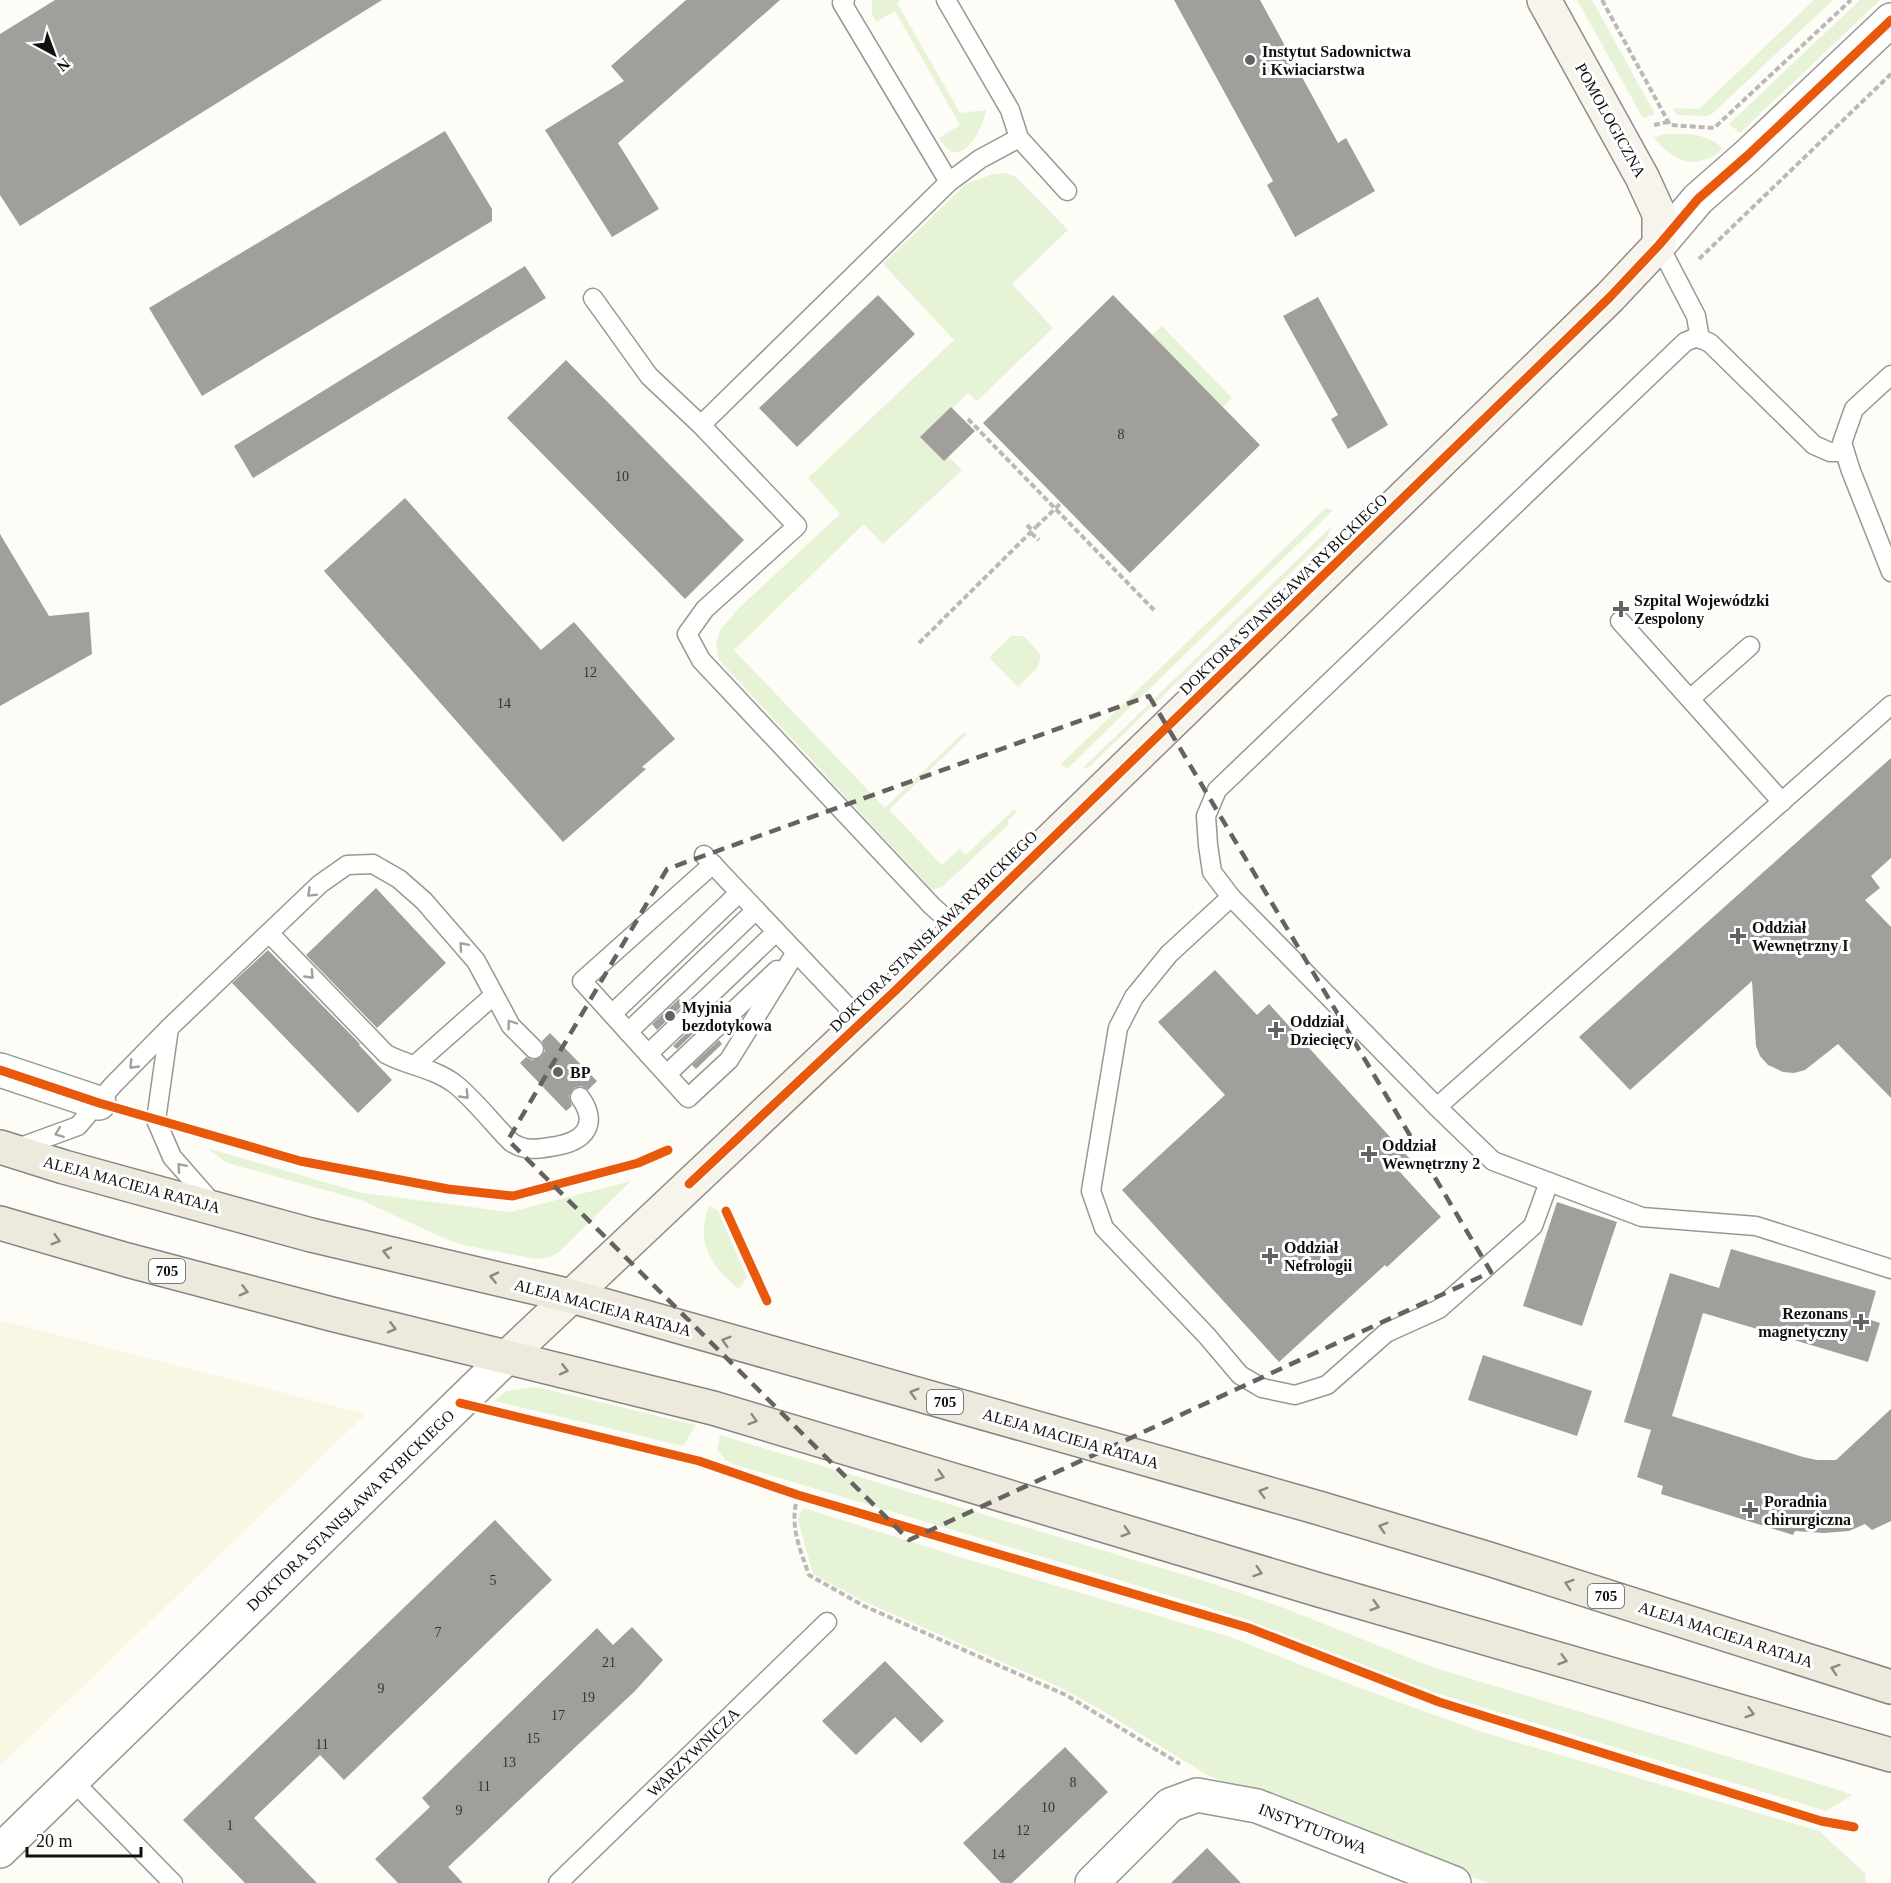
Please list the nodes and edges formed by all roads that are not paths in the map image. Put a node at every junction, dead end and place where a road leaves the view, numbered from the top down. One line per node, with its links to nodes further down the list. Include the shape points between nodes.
1 (845, 0): 6 (lane, via 842,3)
2 (946, 0): 5 (lane, via 1010,110)
3 (1544, 0): 8 (street, POMOLOGICZNA, via 1642,177 1659,214)
4 (1891, 20): 8 (street, DOKTORA STANISŁAWA RYBICKIEGO, via 1698,199)
5 (1019, 138): 6 (lane); 7 (lane)
6 (949, 182): 12 (lane)
7 (1067, 190)
8 (1659, 245): 10 (lane, via 1696,316); 23 (street, DOKTORA STANISŁAWA RYBICKIEGO)
9 (593, 298): 12 (lane, via 649,376)
10 (1700, 339): 13 (lane, via 1710,343 1814,446); 21 (lane, via 1685,342 1217,790 1206,816 1208,845 1212,872)
11 (1891, 375): 13 (lane, via 1854,410 1842,443)
12 (701, 424): 23 (lane, via 796,526 705,609 687,634 701,660)
13 (1845, 452): 14 (lane)
14 (1891, 572)
15 (1620, 621): 17 (lane)
16 (1750, 646): 17 (lane)
17 (1690, 699): 19 (lane)
18 (1891, 705): 19 (lane)
19 (1782, 802): 39 (lane)
20 (739, 892): 22 (lane); 28 (lane); 28 (lane, via 708,860 582,981)
21 (1231, 897): 39 (lane); 41 (lane, via 1169,954 1134,997 1118,1028 1091,1191 1104,1228 1240,1375 1262,1388 1295,1395 1327,1384 1386,1333 1439,1309 1533,1226)
22 (756, 910): 24 (lane); 31 (lane)
23 (958, 929): 29 (street, DOKTORA STANISŁAWA RYBICKIEGO)
24 (776, 932): 26 (lane); 33 (lane)
25 (269, 933): 27 (lane, one-way to 25, via 476,961 424,901 399,879 373,864 347,865 320,884); 30 (lane); 34 (lane, one-way to 34, via 386,1054)
26 (796, 952): 29 (lane); 36 (lane); 36 (lane, via 729,1060 688,1098)
27 (494, 996): 32 (lane, one-way to 27, via 511,1026); 34 (lane)
28 (612, 1014): 31 (lane)
29 (862, 1022): 45 (street, DOKTORA STANISŁAWA RYBICKIEGO)
30 (169, 1028): 38 (lane, one-way to 38); 42 (lane, one-way to 30, via 172,1156 156,1120)
31 (628, 1032): 33 (lane)
32 (534, 1049)
33 (648, 1054): 36 (lane)
34 (416, 1064): 37 (lane, one-way to 37, via 454,1084 511,1142 525,1149 566,1144 580,1138 586,1132 589,1117)
35 (0, 1070): 38 (street)
36 (667, 1074)
37 (580, 1097)
38 (99, 1103): 40 (lane, one-way to 40, via 78,1125)
39 (1437, 1107): 41 (lane, via 1493,1161)
40 (6, 1149): 42 (main road, ALEJA MACIEJA RATAJA / 705)
41 (1549, 1182): 44 (lane, via 1642,1217 1756,1226)
42 (216, 1207): 45 (main road, ALEJA MACIEJA RATAJA / 705, one-way to 42, via 311,1234)
43 (0, 1223): 46 (main road, 705, one-way to 46, via 335,1315)
44 (1891, 1269)
45 (571, 1296): 46 (street, DOKTORA STANISŁAWA RYBICKIEGO); 48 (main road, ALEJA MACIEJA RATAJA / 705, one-way to 45, via 1330,1512)
46 (508, 1356): 49 (main road, 705, one-way to 49, via 713,1408 1319,1590); 50 (street, DOKTORA STANISŁAWA RYBICKIEGO)
47 (827, 1622): 53 (lane, WARZYWNICZA)
48 (1891, 1686)
49 (1891, 1755)
50 (73, 1780): 51 (street, DOKTORA STANISŁAWA RYBICKIEGO); 52 (lane)
51 (0, 1851)
52 (173, 1883)
53 (558, 1883)
54 (1092, 1883): 55 (street, INSTYTUTOWA, via 1170,1805 1197,1795 1257,1806)
55 (1454, 1883)

